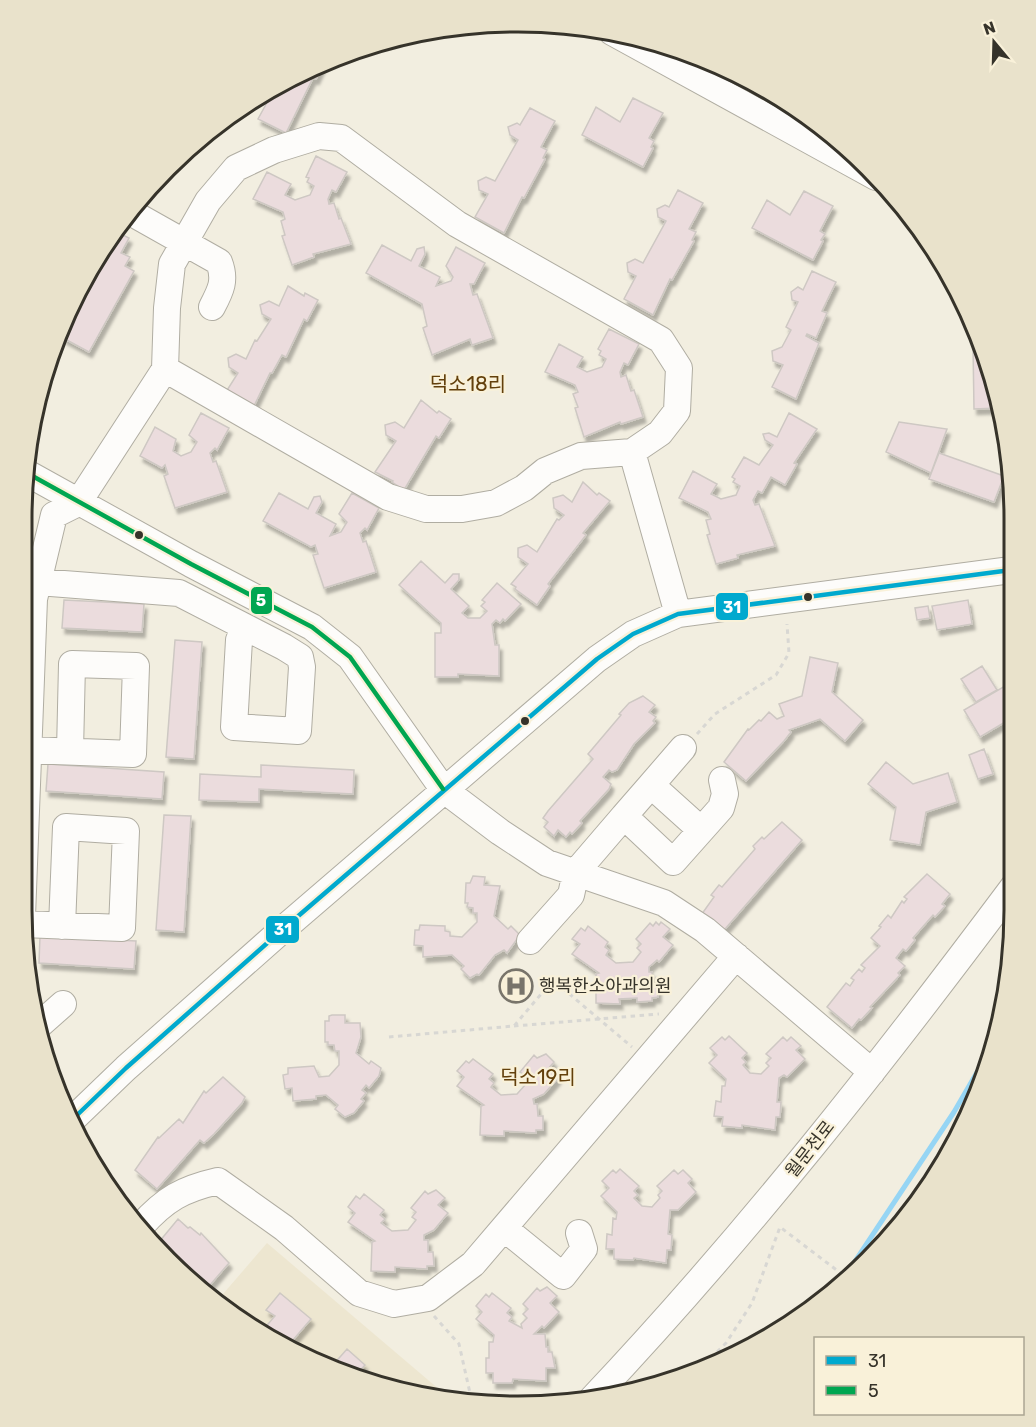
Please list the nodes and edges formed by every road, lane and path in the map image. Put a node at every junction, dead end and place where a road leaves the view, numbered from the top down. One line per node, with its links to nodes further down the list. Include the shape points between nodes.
1 (639, 47): 2 (street)
2 (850, 163)
3 (137, 216): 4 (street)
4 (183, 241): 5 (street, via 219,262 224,275); 6 (street, via 172,264 166,308); 7 (street, via 208,201 236,168 274,150 319,136 341,138 457,224 661,340 679,368 677,411 660,434)
5 (212, 307)
6 (165, 369): 7 (street, via 388,497 426,509 462,509 496,503 546,471 580,456); 9 (street)
7 (632, 452): 13 (street)
8 (34, 477): 9 (street)
9 (78, 503): 11 (street, via 54,515); 21 (street, via 312,627 350,657)
10 (1004, 571): 13 (street)
11 (38, 582): 12 (street); 15 (street, via 179,593)
12 (32, 597)
13 (678, 614): 21 (street, via 633,634 597,659)
14 (787, 624): 16 (path, via 789,653 776,675 715,714)
15 (245, 627)
16 (683, 748): 20 (street)
17 (32, 750): 18 (street)
18 (70, 751)
19 (722, 780): 23 (street, via 725,794 721,808)
20 (651, 785): 22 (street); 23 (street)
21 (443, 789): 24 (street, via 547,863); 38 (street)
22 (624, 816): 23 (street, via 673,862); 24 (street)
23 (701, 830)
24 (576, 872): 28 (street, via 571,894); 29 (street, via 664,903)
25 (1004, 899): 37 (street, 월문천로)
26 (32, 924): 27 (street)
27 (62, 926)
28 (530, 941)
29 (736, 956): 31 (street); 37 (street)
30 (63, 1004): 33 (street)
31 (688, 1011): 32 (path); 36 (street)
32 (600, 1019): 34 (path); 34 (path, via 553,980); 36 (path)
33 (45, 1020)
34 (514, 1026): 35 (path)
35 (389, 1037)
36 (647, 1060): 40 (street)
37 (872, 1072): 45 (street, 월문천로, via 753,1221)
38 (76, 1111)
39 (145, 1221): 43 (street, via 160,1205 191,1187 218,1180 284,1228 359,1293 394,1304)
40 (504, 1228): 41 (street, via 563,1276 584,1249); 43 (street, via 473,1264 428,1298)
41 (579, 1233)
42 (841, 1273): 44 (path, via 780,1227 752,1303)
43 (415, 1300): 46 (path, via 443,1323 459,1344)
44 (717, 1352)
45 (602, 1388)
46 (470, 1392)

